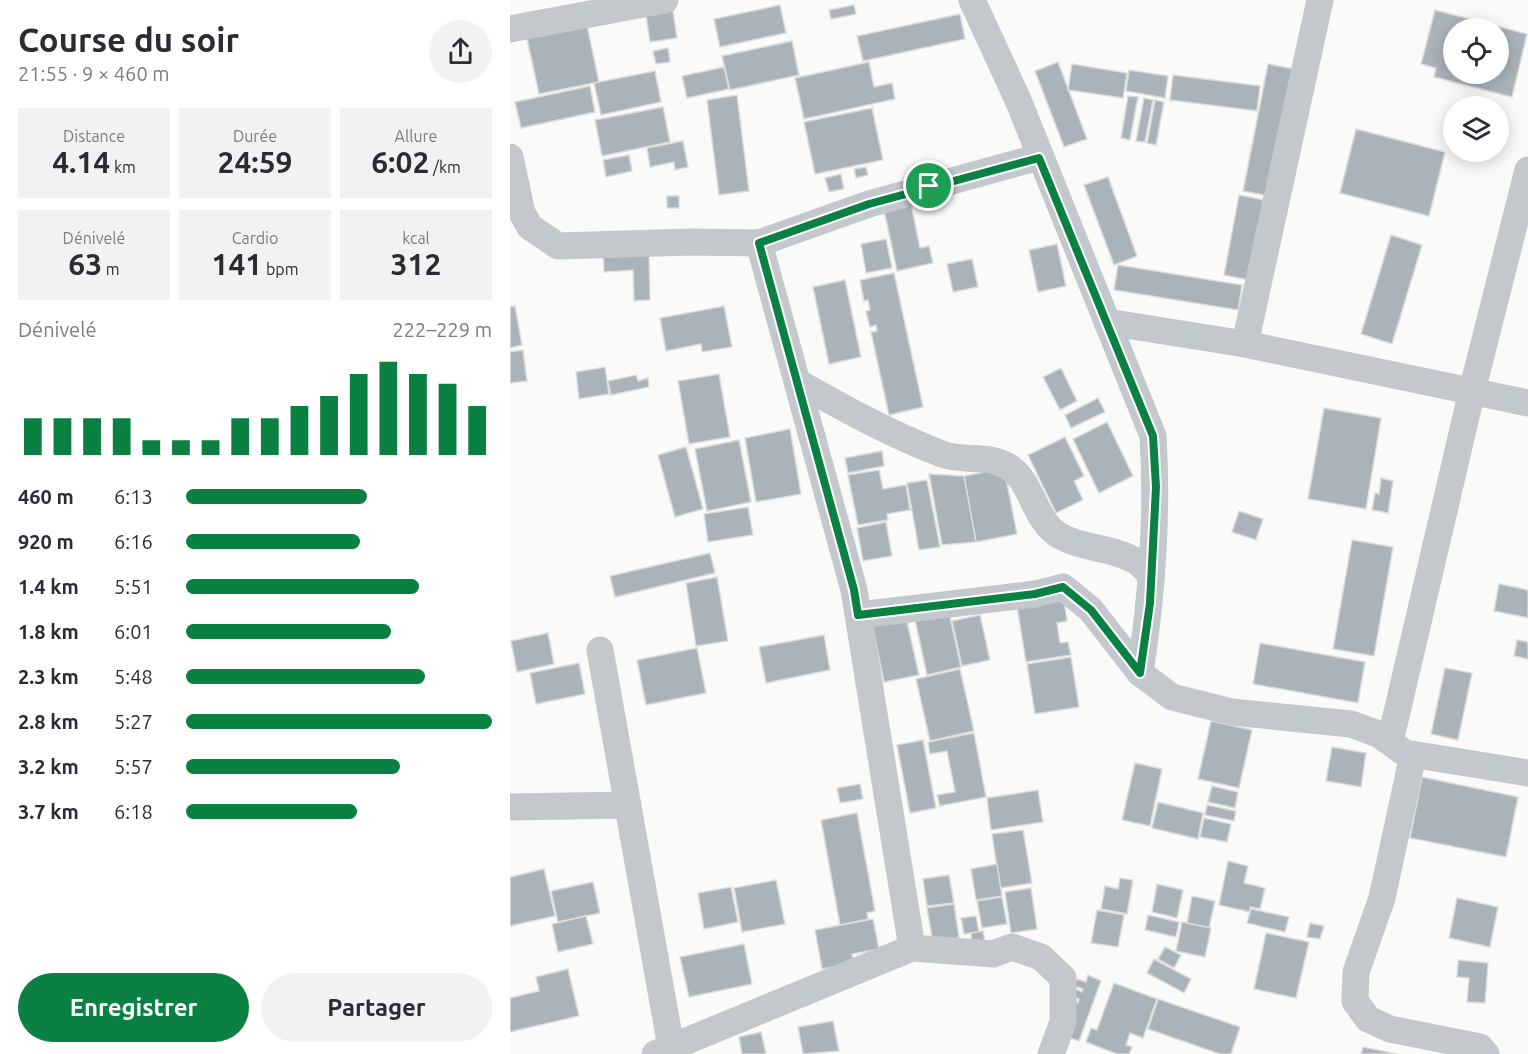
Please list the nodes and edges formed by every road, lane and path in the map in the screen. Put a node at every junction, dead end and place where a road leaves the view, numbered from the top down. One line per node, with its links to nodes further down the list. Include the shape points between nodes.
1 (665, 0): 4 (street)
2 (972, 0): 6 (street, via 1018,100)
3 (1320, 0): 10 (street)
4 (510, 28)
5 (510, 157): 8 (street, via 522,213 530,227 558,246)
6 (1039, 158): 8 (street, via 869,204); 9 (street)
7 (1528, 170): 12 (street)
8 (759, 243): 11 (street)
9 (1107, 322): 10 (street); 14 (street, via 1153,436 1156,487)
10 (1245, 344): 12 (street)
11 (799, 383): 14 (street, via 865,420 944,455 988,460 1009,467 1025,486 1039,516 1059,536 1135,560); 15 (street)
12 (1472, 391): 13 (street); 18 (street)
13 (1528, 403)
14 (1151, 575): 17 (street)
15 (858, 615): 17 (street, via 1035,594 1063,587 1091,610); 22 (street)
16 (600, 650): 20 (street)
17 (1140, 673): 18 (street, via 1173,697 1232,712 1351,724)
18 (1402, 748): 19 (street); 25 (street, via 1382,898 1356,972 1355,1000 1368,1019 1390,1029 1479,1047)
19 (1528, 773)
20 (628, 805): 21 (street); 23 (street)
21 (510, 807)
22 (912, 948): 23 (street); 24 (street, via 993,954 1012,947 1041,957 1063,978 1063,1023)
23 (663, 1051)
24 (1051, 1054)
25 (1486, 1054)

